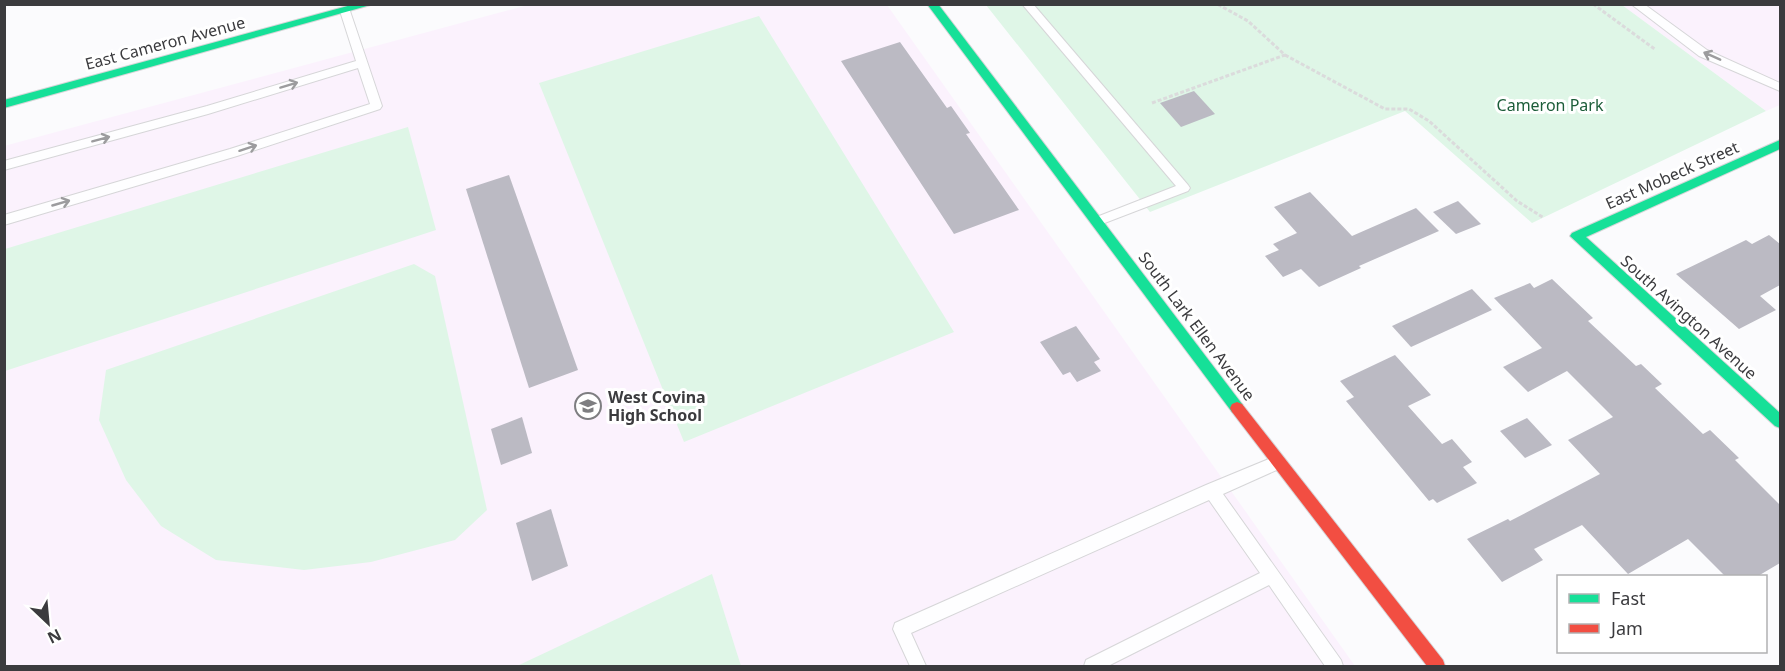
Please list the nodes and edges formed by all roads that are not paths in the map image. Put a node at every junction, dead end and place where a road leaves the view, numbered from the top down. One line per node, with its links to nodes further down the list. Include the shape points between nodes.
1 (369, 4): 5 (street, East Cameron Avenue)
2 (932, 4): 12 (street, South Lark Ellen Avenue)
3 (1027, 4): 12 (lane, via 1184,188)
4 (1636, 4): 7 (lane, one-way to 4, via 1703,53)
5 (345, 11): 6 (lane); 8 (street, East Cameron Avenue)
6 (362, 63): 10 (lane, one-way to 6); 11 (lane, one-way to 6, via 233,153 376,106)
7 (1780, 87)
8 (4, 104)
9 (1780, 144): 13 (street, East Mobeck Street)
10 (4, 166)
11 (4, 220)
12 (1098, 221): 15 (street, South Lark Ellen Avenue)
13 (1576, 236): 14 (street, South Avington Avenue)
14 (1780, 422)
15 (1278, 462): 16 (lane); 21 (street, South Lark Ellen Avenue)
16 (1211, 490): 17 (lane); 18 (lane, via 901,629)
17 (1272, 575): 19 (lane); 20 (lane)
18 (918, 666)
19 (1092, 666)
20 (1335, 666)
21 (1437, 666)

